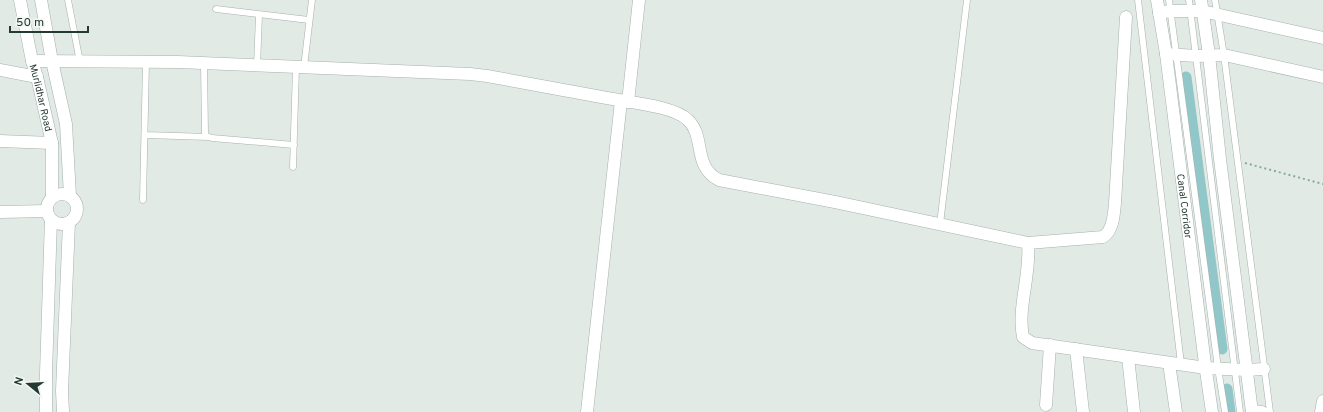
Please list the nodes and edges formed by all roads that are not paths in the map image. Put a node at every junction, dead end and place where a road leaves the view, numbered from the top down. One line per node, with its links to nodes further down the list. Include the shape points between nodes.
1 (20, 0): 22 (street, Murlidhar Road)
2 (41, 0): 23 (street, Murlidhar Road)
3 (68, 0): 24 (lane)
4 (312, 0): 16 (lane)
5 (639, 0): 32 (street)
6 (967, 0): 45 (lane)
7 (1138, 0): 51 (lane)
8 (1157, 0): 11 (street, Canal Corridor)
9 (1215, 0): 13 (lane)
10 (1196, 5): 11 (street); 13 (street); 19 (street); 21 (lane)
11 (1166, 8): 18 (street, Canal Corridor)
12 (216, 9): 14 (lane)
13 (1217, 14): 17 (street); 20 (lane)
14 (259, 15): 16 (lane); 27 (lane)
15 (1126, 17): 46 (street, via 1115,202 1108,234 1103,237)
16 (309, 20): 28 (lane)
17 (1323, 38)
18 (1171, 54): 21 (street); 52 (street, Canal Corridor); 53 (lane)
19 (1209, 55): 20 (street); 21 (street); 55 (street)
20 (1224, 55): 31 (street); 54 (lane)
21 (1197, 56): 55 (lane)
22 (32, 61): 23 (street); 30 (street, Murlidhar Road)
23 (52, 62): 24 (street); 39 (street, Murlidhar Road, via 66,124)
24 (80, 62): 25 (street)
25 (146, 62): 26 (street); 33 (lane)
26 (204, 63): 27 (street); 34 (lane, via 205,133)
27 (257, 66): 28 (street)
28 (300, 67): 32 (street, via 478,75); 37 (lane)
29 (0, 70): 30 (street)
30 (37, 77): 36 (street, Murlidhar Road)
31 (1323, 77)
32 (624, 102): 45 (street, via 672,111 689,120 695,131 703,165 719,180); 60 (street)
33 (144, 135): 34 (lane); 41 (lane)
34 (209, 137): 37 (lane)
35 (0, 141): 36 (street)
36 (52, 143): 40 (street, Murlidhar Road)
37 (294, 145): 38 (lane)
38 (293, 167)
39 (70, 196): 40 (street, via 61,193); 44 (street, via 77,209)
40 (52, 197): 43 (street, via 48,201)
41 (143, 200)
42 (0, 212): 43 (street)
43 (49, 215): 44 (street, via 59,224); 58 (street)
44 (69, 222): 59 (street)
45 (940, 224): 46 (street)
46 (1028, 243): 47 (street, via 1029,268 1020,323 1023,337 1032,343)
47 (1050, 346): 48 (street); 57 (street)
48 (1076, 349): 49 (street); 61 (street)
49 (1128, 357): 50 (street); 62 (street)
50 (1169, 363): 51 (street); 63 (street)
51 (1182, 364): 52 (street)
52 (1206, 368): 53 (street); 64 (street, Canal Corridor)
53 (1218, 368): 55 (street); 65 (lane)
54 (1264, 369): 55 (street); 67 (lane)
55 (1240, 370): 66 (street)
56 (1323, 401): 68 (street)
57 (1046, 405)
58 (46, 412)
59 (62, 412)
60 (587, 412)
61 (1083, 412)
62 (1134, 412)
63 (1176, 412)
64 (1212, 412)
65 (1225, 412)
66 (1252, 412)
67 (1270, 412)
68 (1321, 412)

